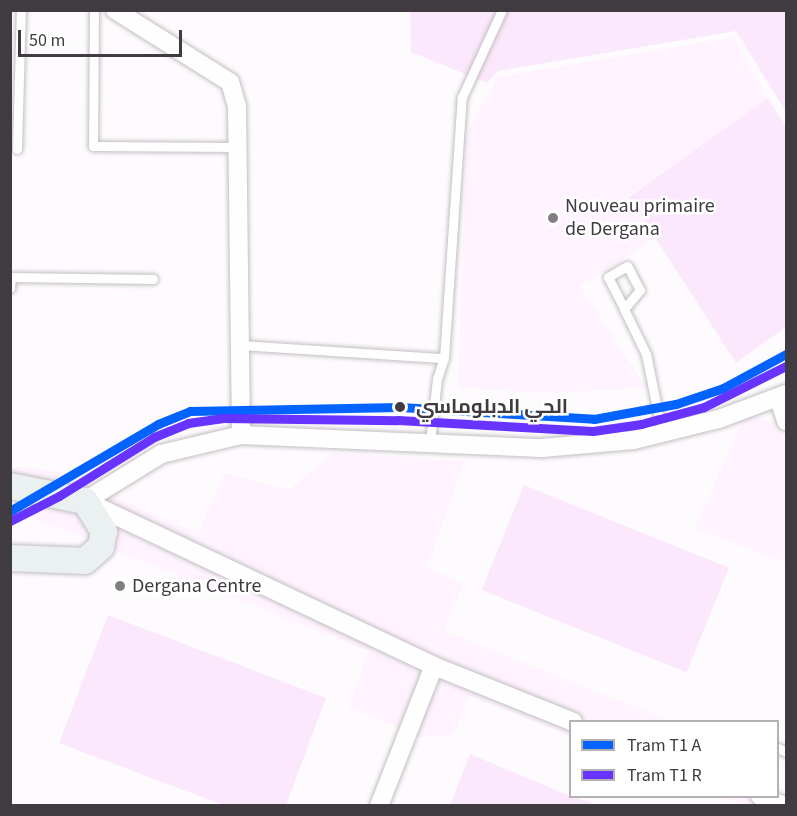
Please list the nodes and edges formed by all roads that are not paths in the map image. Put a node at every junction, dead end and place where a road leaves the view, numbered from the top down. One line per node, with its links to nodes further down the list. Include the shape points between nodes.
1 (21, 10): 5 (lane)
2 (94, 10): 6 (lane, via 93,146)
3 (115, 10): 6 (street, via 230,82 237,107)
4 (502, 10): 12 (lane, via 462,97)
5 (15, 86): 7 (lane)
6 (234, 147): 11 (street)
7 (17, 149)
8 (153, 279): 9 (lane, via 11,277)
9 (10, 288)
10 (624, 309): 15 (lane, via 646,354)
11 (241, 345): 12 (lane); 16 (street)
12 (444, 358): 17 (lane, via 437,379)
13 (783, 396): 14 (street); 15 (street)
14 (786, 421)
15 (662, 433): 17 (street, via 634,440 542,448)
16 (241, 435): 17 (street); 19 (street, via 161,454)
17 (430, 442)
18 (10, 486): 19 (street)
19 (85, 501): 20 (street, via 104,531 101,547 85,561); 21 (street)
20 (10, 558)
21 (434, 666): 22 (street); 26 (street)
22 (569, 720)
23 (786, 793): 25 (street)
24 (765, 798): 25 (street)
25 (782, 805)
26 (379, 806)

